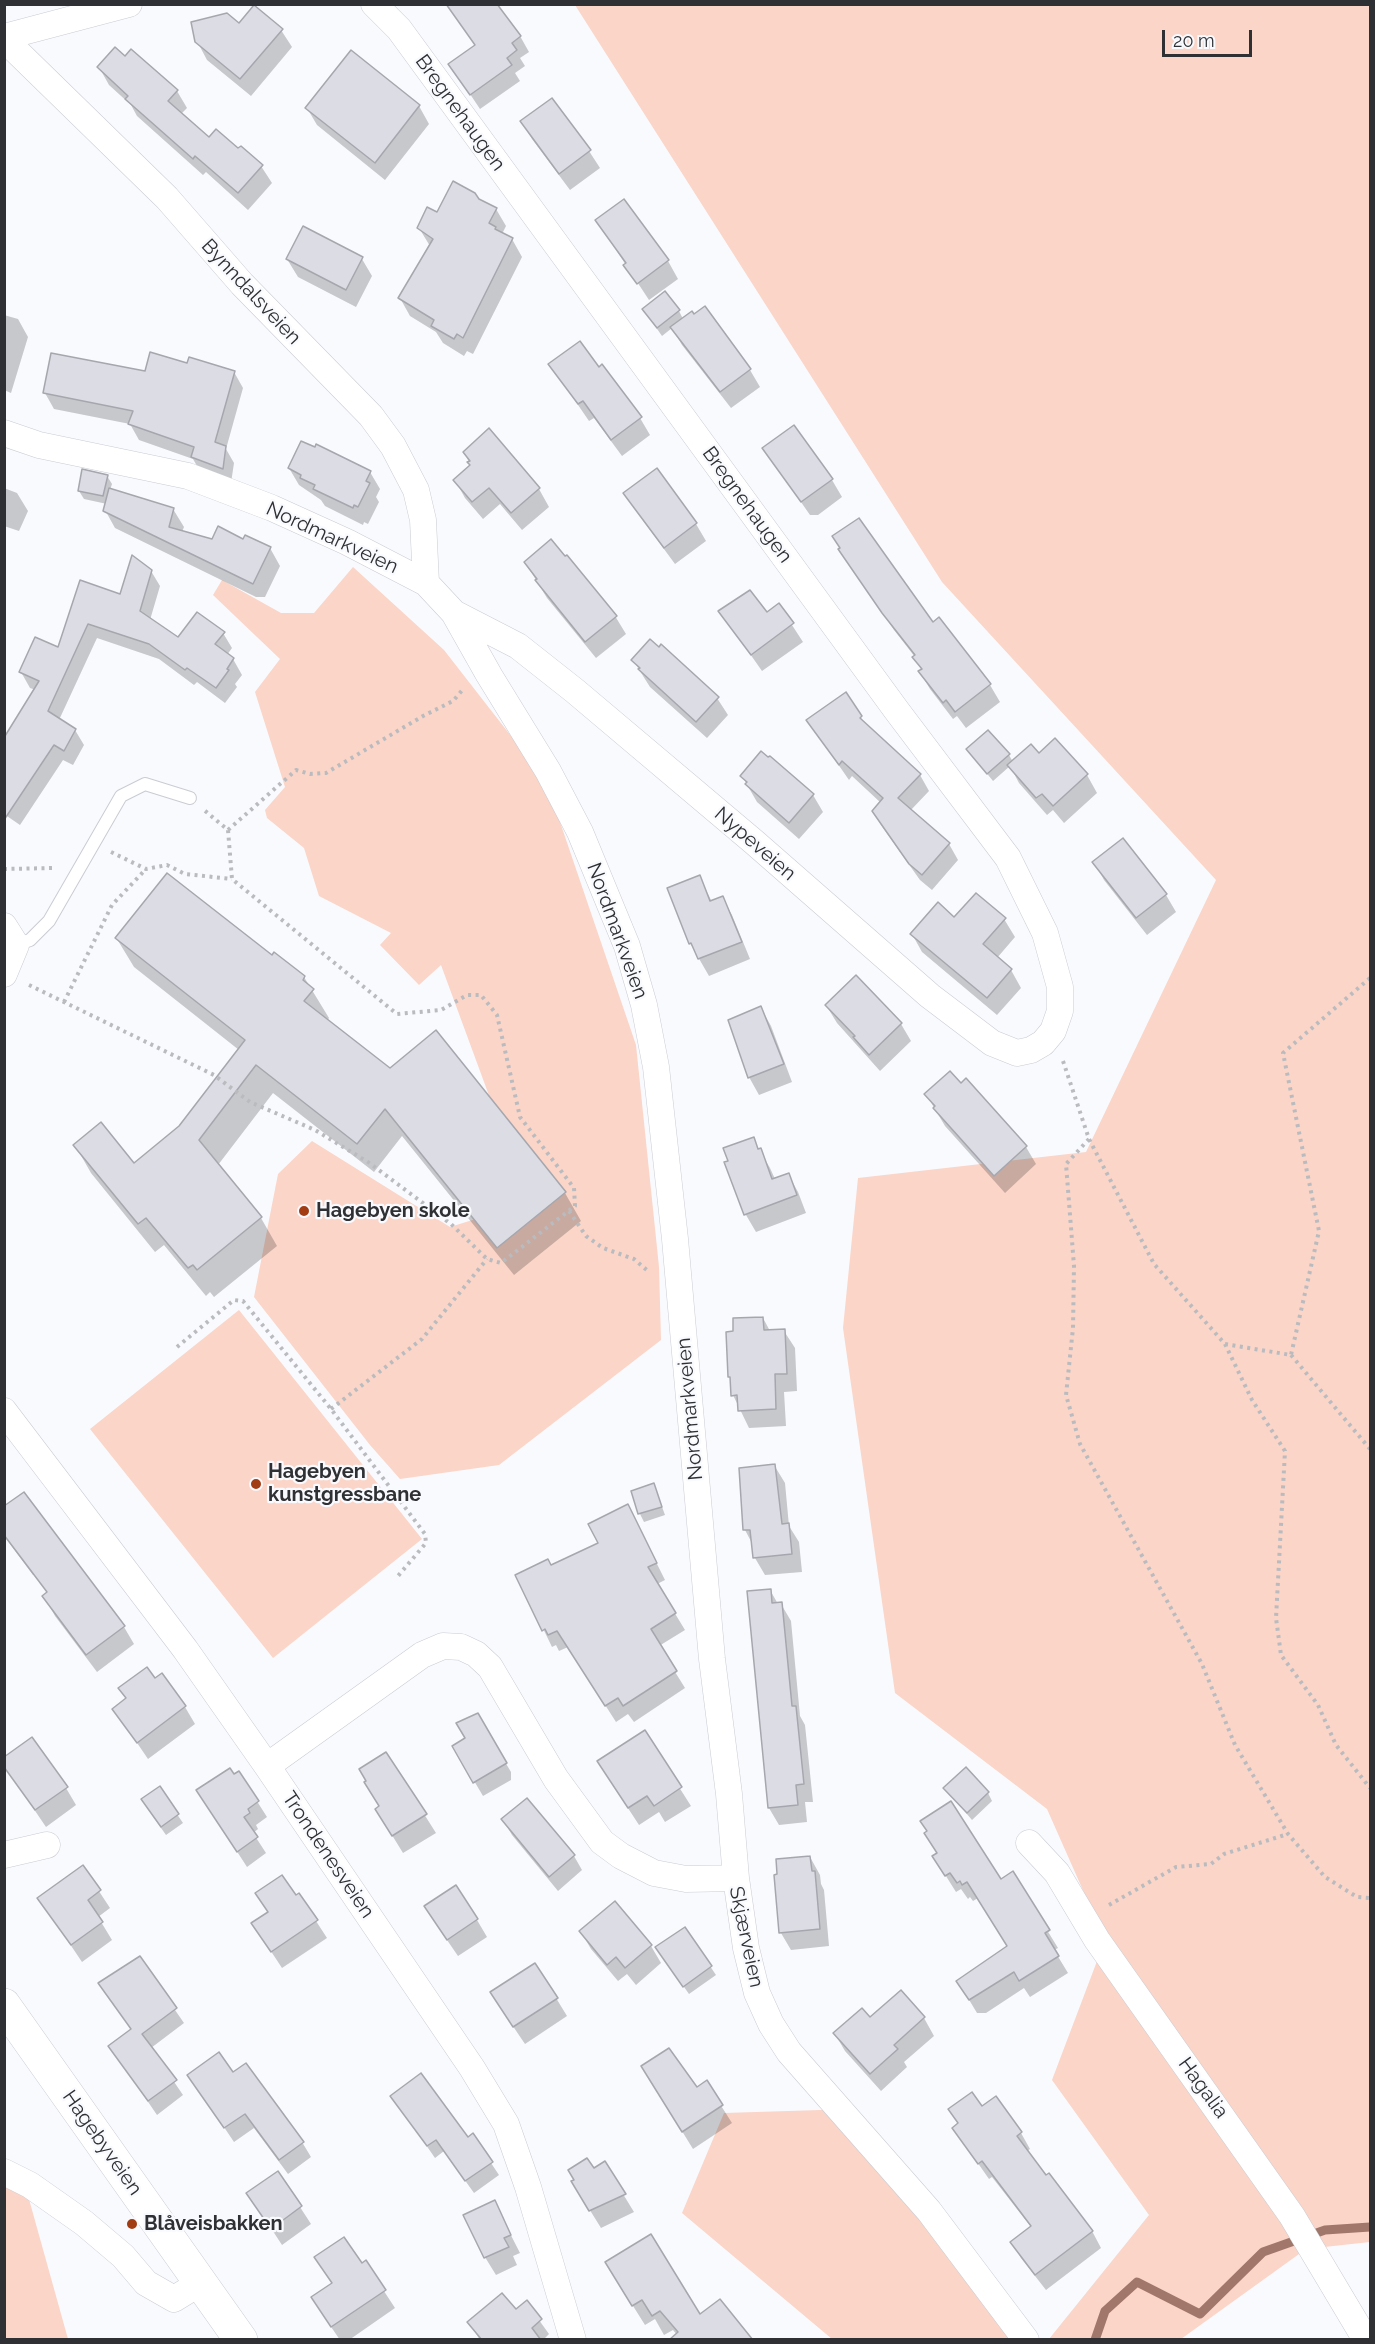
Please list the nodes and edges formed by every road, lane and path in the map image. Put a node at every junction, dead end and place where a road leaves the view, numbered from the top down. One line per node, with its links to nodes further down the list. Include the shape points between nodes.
1 (129, 4): 3 (street)
2 (374, 4): 19 (street, Bregnehaugen, via 399,29 1008,858 1044,933 1058,978 1060,1011)
3 (4, 38): 5 (street, Bynndalsveien, via 167,198 257,300 370,416 393,446 416,490 423,520)
4 (4, 433): 5 (street, Nordmarkveien, via 39,445 188,476 272,508)
5 (426, 583): 6 (street, Nordmarkveien)
6 (454, 613): 7 (street, Nordmarkveien); 19 (street, Nypeveien, via 518,646 575,691 922,989 992,1043 1017,1053 1031,1050)
7 (484, 666): 9 (path, via 453,701 326,773 296,770); 23 (street, Nordmarkveien, via 580,832 627,946 656,1067)
8 (190, 798): 9 (path); 10 (lane, via 145,784 121,796)
9 (228, 830): 14 (path)
10 (94, 844): 12 (lane); 13 (path)
11 (4, 869): 12 (path)
12 (80, 869): 15 (lane, via 49,921 30,940)
13 (146, 869): 14 (path, via 167,865 185,874); 18 (path, via 112,905)
14 (232, 879): 21 (path, via 397,1014 441,1010 467,995 481,995 496,1015 520,1117 574,1188 575,1206)
15 (10, 935): 16 (street)
16 (5, 973): 18 (path)
17 (1371, 978): 26 (path, via 1282,1053 1319,1231)
18 (64, 1002): 22 (path, via 214,1075 250,1101 333,1140 452,1224)
19 (1053, 1031): 20 (path)
20 (1089, 1139): 24 (path, via 1154,1264); 33 (path, via 1066,1164 1074,1266 1066,1395 1071,1414 1080,1444 1202,1664 1235,1745)
21 (569, 1211): 22 (path, via 501,1263); 23 (path, via 586,1236 603,1248 634,1259 653,1275)
22 (487, 1259): 27 (path, via 422,1339)
23 (678, 1277): 37 (street, Nordmarkveien, via 707,1616)
24 (1225, 1344): 26 (path); 32 (path, via 1252,1400 1285,1451 1276,1618 1281,1654 1318,1706 1336,1745)
25 (177, 1347): 27 (path, via 234,1300 243,1301)
26 (1291, 1355): 29 (path)
27 (331, 1409): 30 (path, via 425,1534 426,1543)
28 (4, 1411): 31 (street, Trondenesveien)
29 (1371, 1449)
30 (398, 1576)
31 (267, 1766): 37 (street, Skjærveien, via 422,1655 443,1646 461,1647 490,1667 556,1779 602,1842 654,1873 686,1879); 43 (street, Trondenesveien, via 506,2124)
32 (1371, 1788)
33 (1288, 1834): 38 (path, via 1325,1877 1358,1897); 39 (path, via 1224,1854 1211,1864 1176,1867)
34 (1029, 1844): 39 (street, Hagalia, via 1057,1873)
35 (47, 1845): 36 (street)
36 (4, 1855)
37 (736, 1878): 45 (street, Skjærveien, via 746,1948 757,1993 771,2025 789,2052 929,2211)
38 (1371, 1898)
39 (1085, 1919): 46 (street, Hagalia, via 1292,2216)
40 (4, 2005): 42 (main road, Hagebyveien)
41 (4, 2172): 42 (street, via 30,2185 84,2223 123,2256 146,2283 174,2299)
42 (200, 2283): 44 (main road, Hagebyveien)
43 (575, 2336)
44 (241, 2340)
45 (1026, 2340)
46 (1366, 2340)

